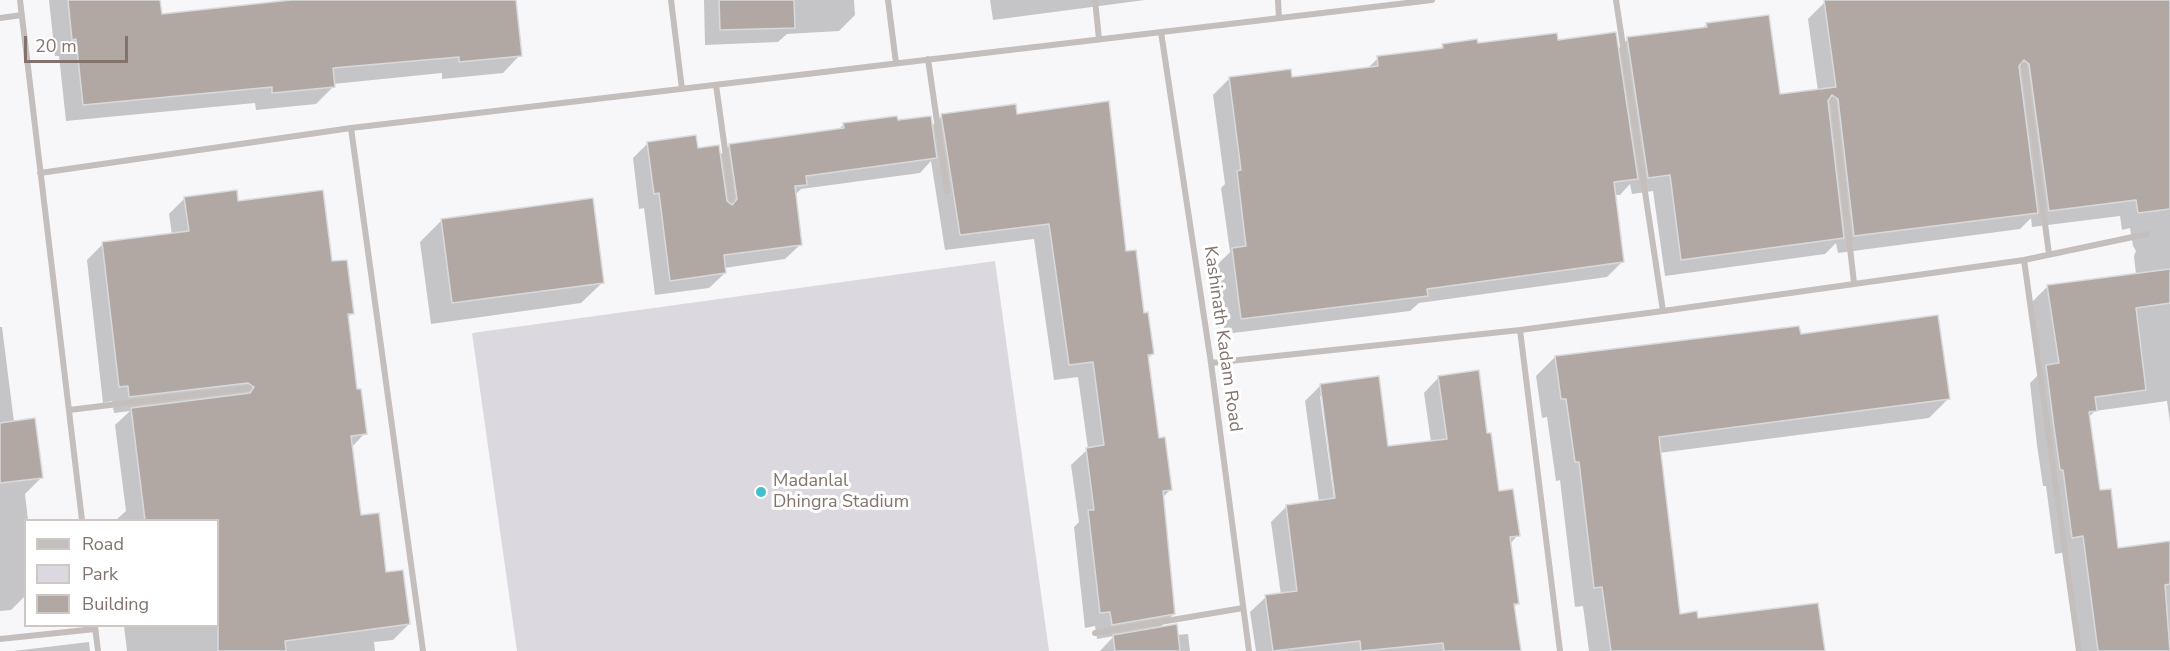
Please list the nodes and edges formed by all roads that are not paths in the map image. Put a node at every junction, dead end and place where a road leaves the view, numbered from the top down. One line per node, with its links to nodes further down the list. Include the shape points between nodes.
1 (20, 0): 8 (street)
2 (670, 0): 17 (street)
3 (888, 0): 14 (street)
4 (1095, 0): 12 (street)
5 (1278, 0): 10 (street)
6 (1432, 0): 10 (street)
7 (1616, 0): 27 (street)
8 (22, 15): 9 (street); 20 (street)
9 (0, 18)
10 (1279, 18): 11 (street)
11 (1161, 32): 12 (street); 29 (street, Kashinath Kadam Road)
12 (1099, 39): 13 (street)
13 (928, 59): 14 (street); 21 (street)
14 (896, 63): 16 (street)
15 (2024, 65): 24 (street)
16 (716, 84): 17 (street); 22 (street)
17 (682, 88): 19 (street)
18 (1833, 100): 26 (street)
19 (351, 128): 20 (street); 38 (street)
20 (40, 173): 31 (street)
21 (947, 191)
22 (732, 200)
23 (2147, 234): 24 (street)
24 (2049, 254): 25 (street)
25 (2024, 260): 26 (street); 41 (street)
26 (1854, 283): 27 (street)
27 (1663, 311): 28 (street)
28 (1520, 330): 29 (street); 40 (street)
29 (1211, 363): 33 (street, Kashinath Kadam Road)
30 (249, 388): 31 (street)
31 (69, 410): 32 (street)
32 (82, 519)
33 (1243, 608): 35 (street); 39 (street, Kashinath Kadam Road)
34 (95, 627): 36 (street); 37 (street)
35 (1095, 633)
36 (0, 639)
37 (98, 651)
38 (423, 651)
39 (1249, 651)
40 (1560, 651)
41 (2079, 651)

